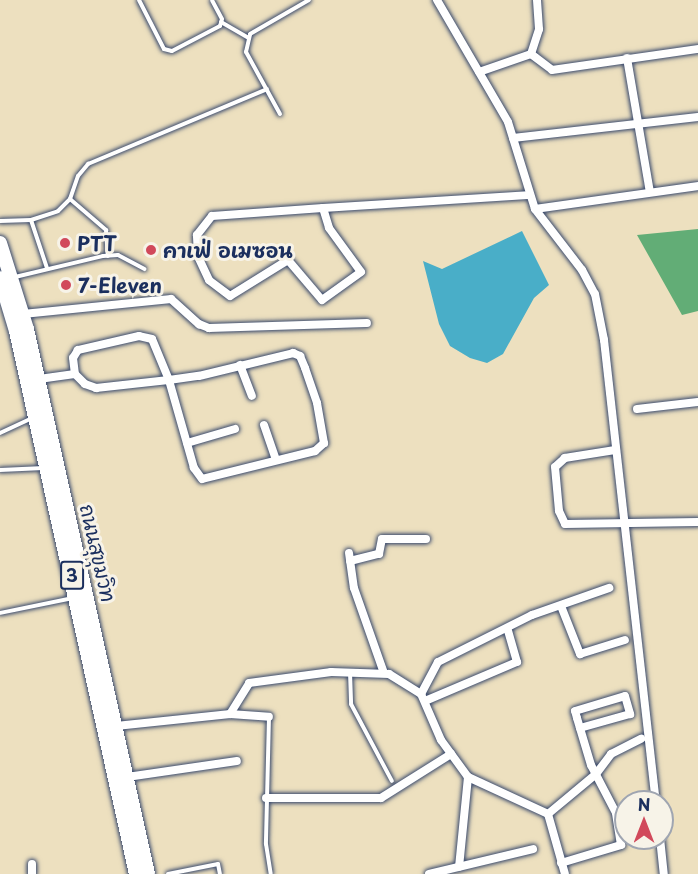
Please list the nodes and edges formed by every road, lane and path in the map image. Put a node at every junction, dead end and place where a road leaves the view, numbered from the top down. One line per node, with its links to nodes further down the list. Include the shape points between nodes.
1 (140, 0): 6 (lane, via 164,49 172,51)
2 (212, 0): 6 (lane)
3 (309, 0): 7 (lane)
4 (437, 0): 11 (street)
5 (537, 0): 9 (street, via 539,29)
6 (221, 22): 7 (lane)
7 (249, 38): 12 (lane, via 246,52)
8 (698, 49): 10 (street)
9 (531, 54): 10 (street, via 552,70); 11 (street)
10 (627, 58): 15 (street)
11 (480, 72): 16 (street)
12 (267, 89): 13 (lane); 20 (lane, via 88,164 78,176)
13 (280, 114)
14 (698, 117): 15 (street)
15 (639, 123): 16 (street); 18 (street)
16 (513, 138): 19 (street)
17 (698, 186): 18 (street)
18 (650, 192): 22 (street)
19 (528, 195): 21 (street); 22 (street)
20 (70, 199): 23 (lane, via 58,211); 26 (lane, via 106,230)
21 (323, 208): 21 (street, via 329,228 361,272 322,300 288,260 230,296 209,279 198,256 197,235 212,216)
22 (535, 209): 44 (street, via 582,270 595,294 604,340)
23 (31, 220): 24 (lane); 27 (lane)
24 (0, 221)
25 (0, 243): 29 (main road, ถนนสุขุมวิท / 3)
26 (108, 256): 27 (lane); 28 (lane, via 118,255)
27 (47, 268): 29 (lane)
28 (144, 269)
29 (3, 279): 30 (main road, ถนนสุขุมวิท / 3); 39 (main road, ถนนสุขุมวิท / 3)
30 (23, 314): 31 (street, via 171,298 209,328); 34 (main road, ถนนสุขุมวิท / 3)
31 (368, 323)
32 (240, 365): 35 (street); 36 (street); 45 (street, via 292,353 300,356 305,368 317,403 324,443 315,451)
33 (75, 374): 34 (street); 35 (street, via 96,388); 35 (street, via 73,358 78,350 147,336 155,344)
34 (39, 379): 62 (main road, ถนนสุขุมวิท / 3)
35 (169, 380): 43 (street)
36 (252, 396)
37 (698, 402): 38 (street)
38 (636, 409)
39 (36, 416): 42 (lane); 46 (main road, ถนนสุขุมวิท / 3)
40 (264, 425): 45 (street)
41 (235, 429): 43 (street)
42 (0, 433)
43 (187, 442): 45 (street, via 202,479)
44 (615, 450): 48 (street); 48 (street, via 565,458 555,467 559,511 565,524)
45 (276, 460)
46 (47, 468): 47 (lane); 52 (main road, ถนนสุขุมวิท / 3)
47 (0, 470)
48 (623, 522): 49 (street); 71 (street)
49 (698, 522)
50 (426, 538): 58 (street, via 382,539 379,554 349,557 354,588)
51 (609, 588): 53 (street)
52 (77, 597): 54 (lane); 68 (main road, ถนนสุขุมวิท / 3)
53 (561, 606): 55 (street); 56 (street, via 580,654)
54 (0, 612)
55 (507, 628): 59 (street, via 438,662); 59 (street, via 518,663)
56 (625, 640)
57 (350, 671): 58 (street); 60 (street, via 249,683); 70 (lane, via 351,704)
58 (384, 673): 59 (street)
59 (423, 698): 65 (street)
60 (230, 714): 61 (street); 62 (street)
61 (269, 717): 72 (lane)
62 (116, 726): 68 (main road, ถนนสุขุมวิท / 3)
63 (580, 728): 63 (street, via 576,710 625,696 630,714); 67 (street)
64 (641, 739): 67 (street, via 611,754)
65 (451, 754): 69 (street); 72 (street, via 381,798)
66 (237, 760): 68 (street)
67 (596, 774): 73 (street); 76 (street, via 616,813 621,845)
68 (123, 776): 80 (main road, ถนนสุขุมวิท / 3); 81 (main road, ถนนสุขุมวิท / 3)
69 (468, 777): 73 (street); 78 (street)
70 (392, 781)
71 (655, 790)
72 (266, 798): 84 (lane, via 266,844)
73 (548, 814): 76 (street)
74 (532, 849): 78 (street)
75 (661, 850): 87 (street)
76 (561, 863): 86 (street)
77 (32, 864): 79 (street)
78 (459, 867): 85 (street)
79 (32, 874)
80 (136, 874)
81 (148, 874)
82 (168, 874): 83 (lane, via 218,864)
83 (220, 874)
84 (271, 874)
85 (429, 874)
86 (565, 874)
87 (664, 874)

